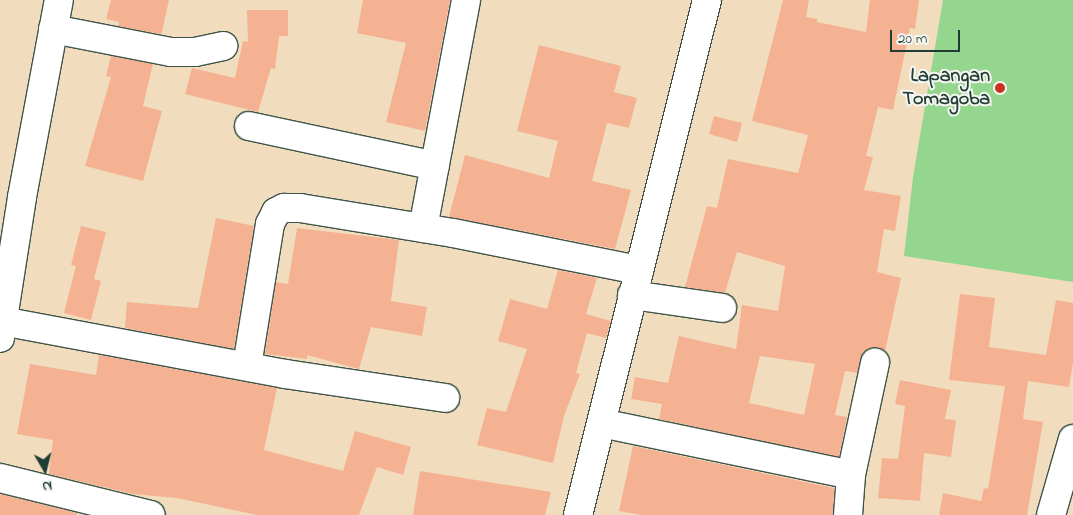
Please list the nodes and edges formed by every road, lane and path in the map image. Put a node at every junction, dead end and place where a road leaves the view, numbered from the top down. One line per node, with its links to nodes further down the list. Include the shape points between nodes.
1 (59, 0): 4 (main road)
2 (466, 0): 7 (main road)
3 (707, 0): 9 (main road)
4 (53, 29): 5 (main road, via 171,52 195,52); 11 (main road)
5 (223, 46)
6 (249, 126): 7 (main road)
7 (434, 166): 8 (main road)
8 (423, 228): 9 (main road); 13 (main road, via 300,208 276,212 263,258)
9 (635, 283): 10 (main road); 15 (main road)
10 (722, 308)
11 (1, 330): 13 (main road)
12 (875, 363): 17 (main road)
13 (247, 366): 14 (main road)
14 (445, 398)
15 (601, 423): 17 (main road); 20 (main road)
16 (1073, 439): 22 (main road)
17 (851, 475): 21 (main road)
18 (0, 478): 19 (main road)
19 (151, 515)
20 (578, 515)
21 (848, 515)
22 (1051, 515)

